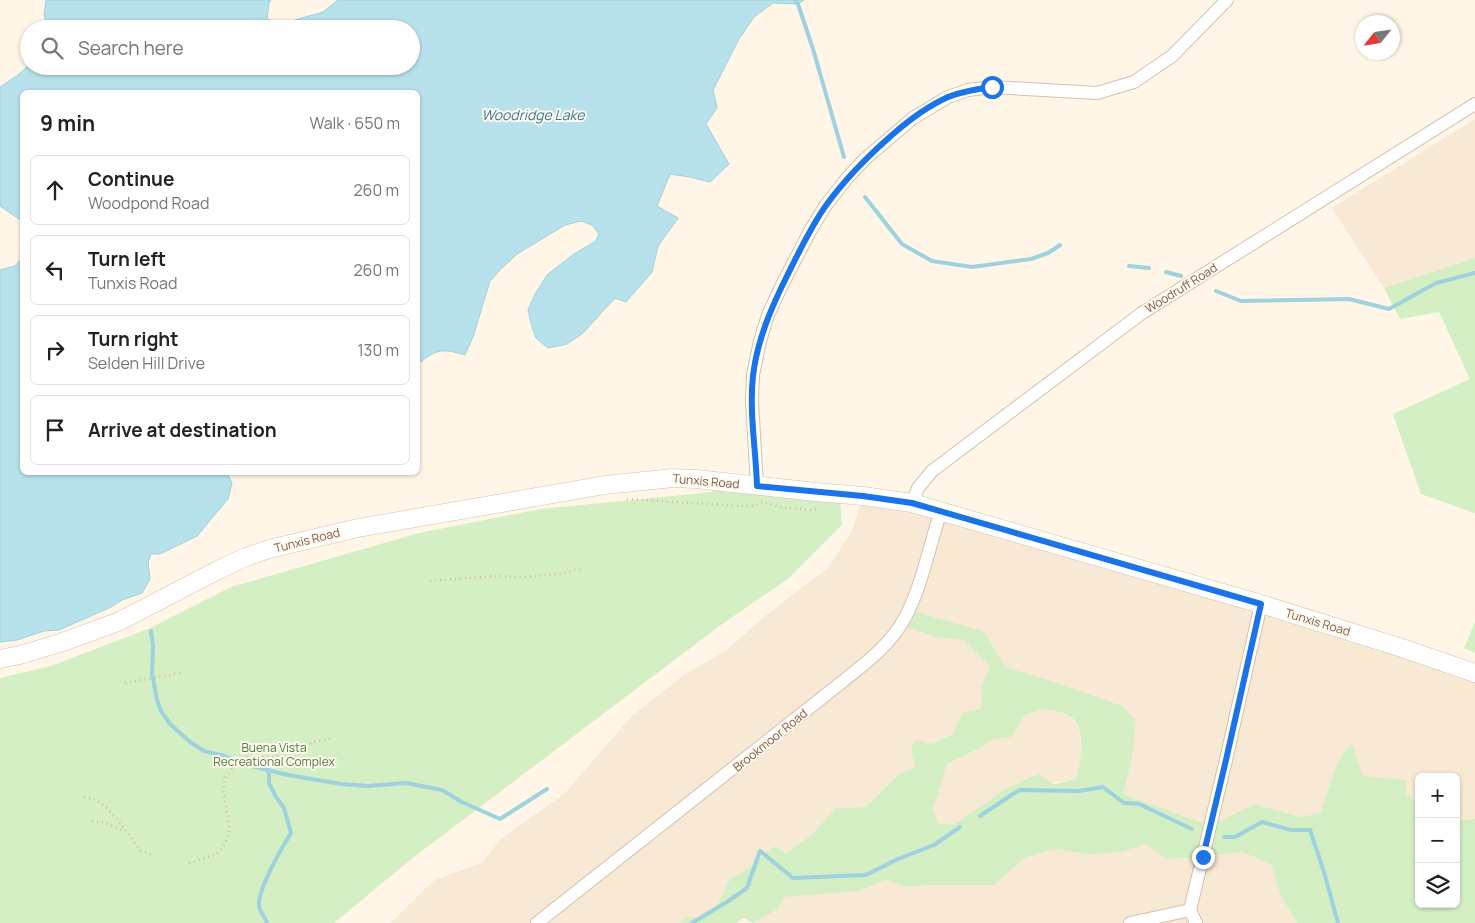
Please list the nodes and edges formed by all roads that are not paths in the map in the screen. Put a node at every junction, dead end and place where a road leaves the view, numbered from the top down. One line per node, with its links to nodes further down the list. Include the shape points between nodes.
1 (1227, 0): 3 (street, via 1172,56 1134,82 1097,93 992,87 968,90 948,97 913,118 865,159 826,205 768,315 753,375)
2 (1475, 104): 4 (street, Woodruff Road, via 1142,313 932,471 918,488)
3 (757, 486): 4 (street, Tunxis Road); 7 (street, Tunxis Road, via 673,478 639,481 353,529 246,557 120,621 63,642)
4 (912, 503): 5 (street, Tunxis Road)
5 (941, 511): 6 (street, Tunxis Road); 10 (street, Brookmoor Road, via 910,608 886,644 835,688)
6 (1261, 604): 8 (street, Tunxis Road); 9 (street)
7 (0, 659)
8 (1475, 673)
9 (1190, 910): 11 (street); 12 (street)
10 (537, 923)
11 (1130, 923)
12 (1196, 923)

